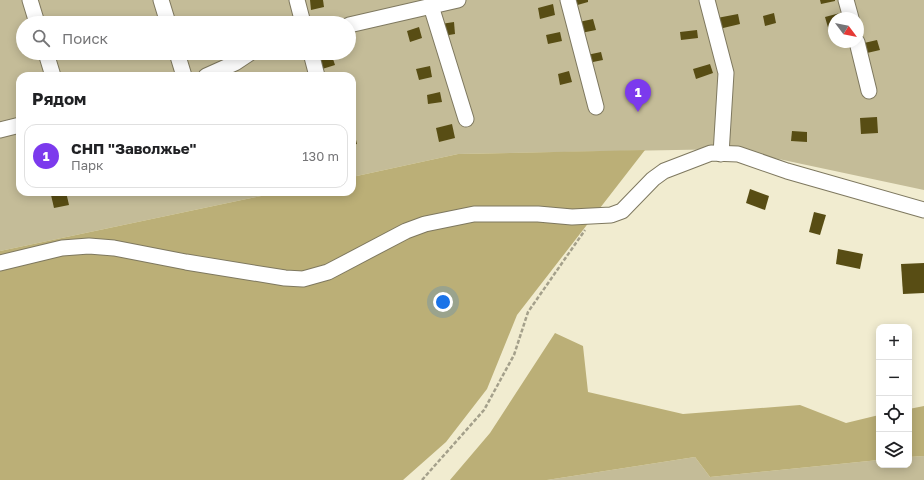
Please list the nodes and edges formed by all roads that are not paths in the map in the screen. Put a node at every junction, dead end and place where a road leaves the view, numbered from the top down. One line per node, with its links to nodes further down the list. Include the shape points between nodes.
1 (30, 0): 10 (street)
2 (161, 0): 11 (street)
3 (297, 0): 12 (street)
4 (458, 0): 8 (street)
5 (568, 0): 24 (street)
6 (707, 0): 28 (street, via 726,73)
7 (846, 0): 9 (street)
8 (434, 4): 13 (street); 25 (street)
9 (849, 12)
10 (35, 16)
11 (166, 16)
12 (301, 16)
13 (356, 23)
14 (858, 48): 23 (street)
15 (48, 60): 19 (street)
16 (179, 60): 20 (street)
17 (240, 60): 21 (street)
18 (313, 60): 22 (street)
19 (52, 72)
20 (183, 72)
21 (215, 72)
22 (316, 72)
23 (869, 91)
24 (596, 107)
25 (466, 118)
26 (16, 126): 27 (street)
27 (0, 130)
28 (721, 154): 29 (street, via 738,154 787,171); 30 (street, via 704,155 664,171 622,211 611,215 474,214 425,224 406,231 328,272 303,279 88,246 62,248)
29 (924, 210)
30 (0, 263)

